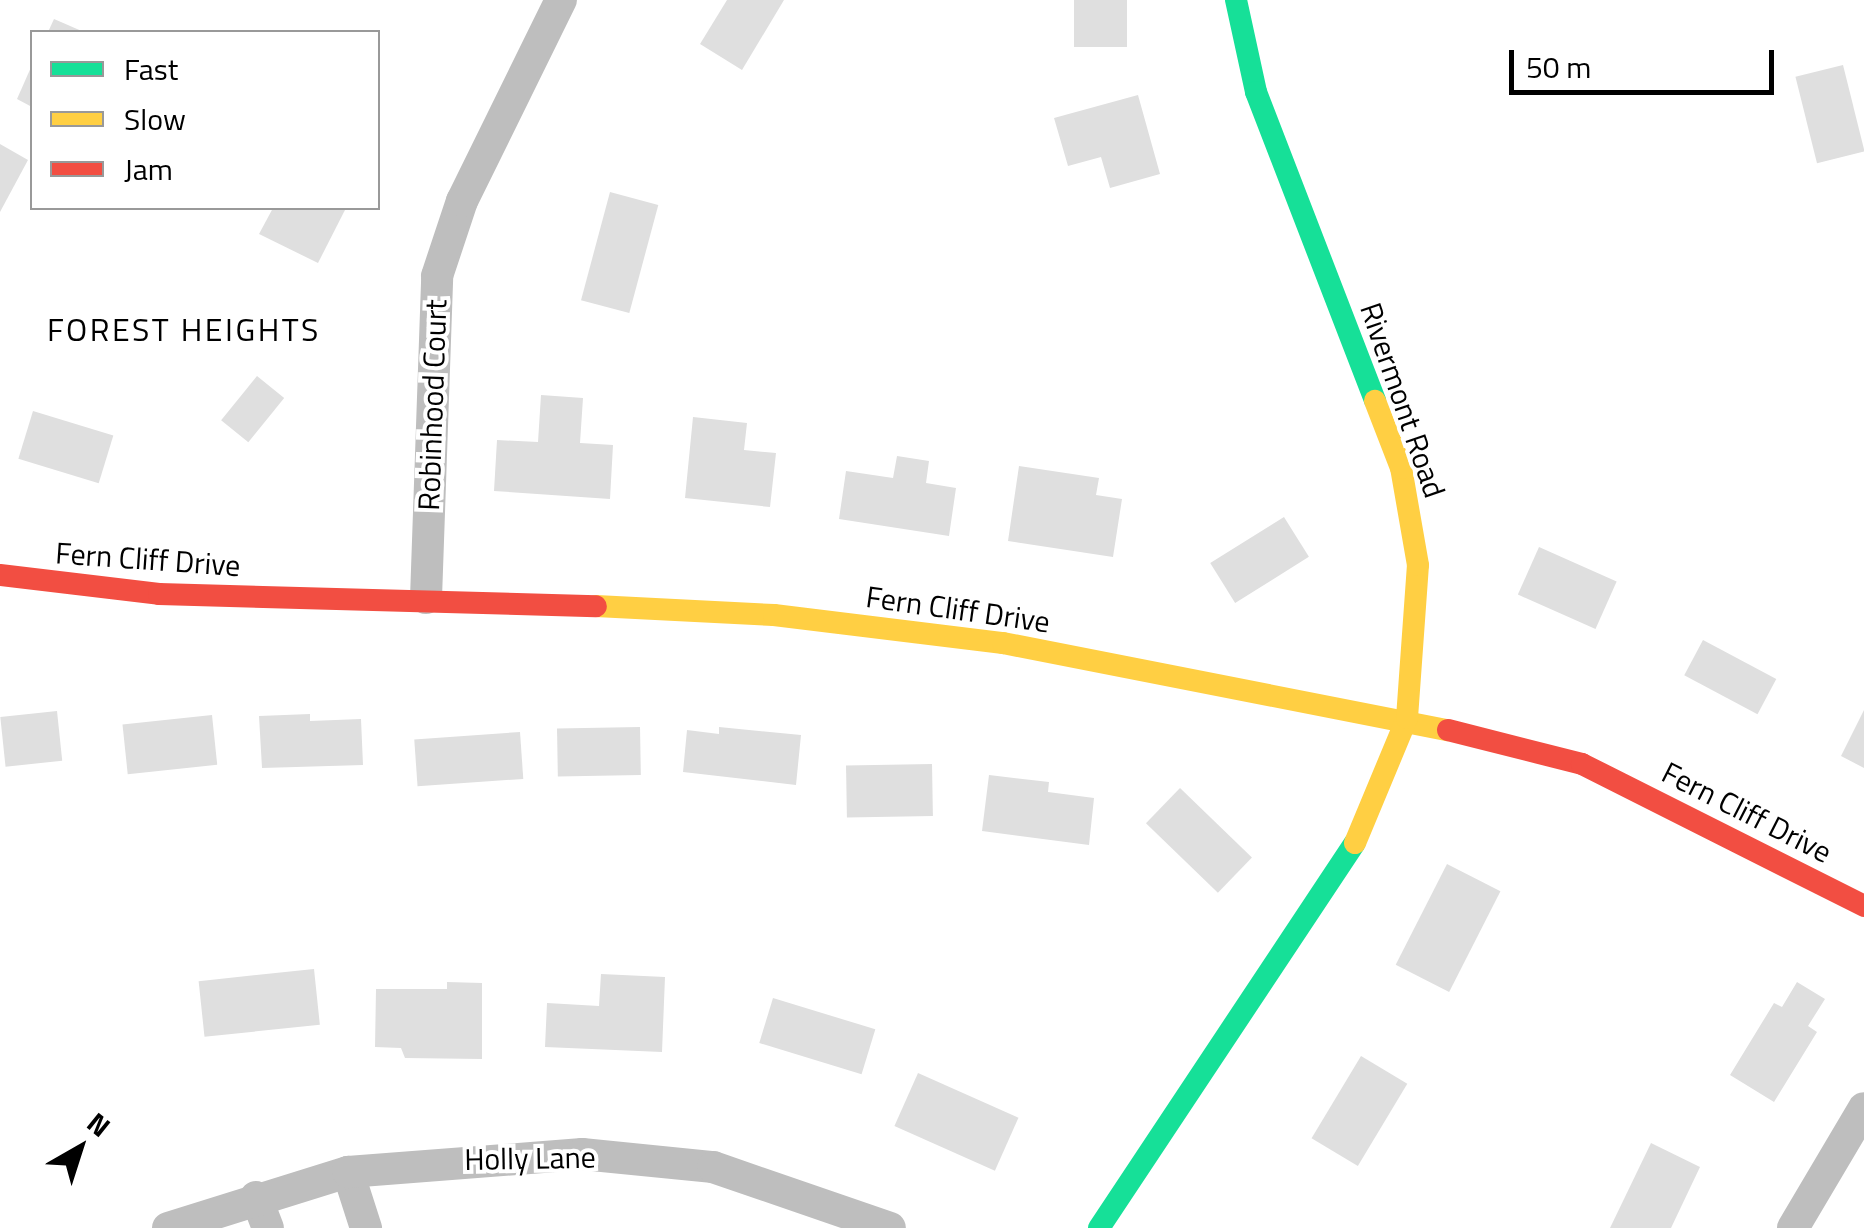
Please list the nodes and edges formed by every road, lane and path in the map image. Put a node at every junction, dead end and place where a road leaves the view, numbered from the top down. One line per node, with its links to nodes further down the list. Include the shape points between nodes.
1 (561, 0): 4 (street, Robinhood Court, via 462,202 437,276)
2 (1236, 0): 5 (street, Rivermont Road, via 1256,92 1402,468 1418,564)
3 (0, 576): 4 (street, Fern Cliff Drive, via 160,594)
4 (426, 598): 5 (street, Fern Cliff Drive, via 774,615 891,628)
5 (1406, 718): 6 (street, Fern Cliff Drive, via 1582,764); 14 (street, Rivermont Road, via 1366,826)
6 (1864, 906)
7 (1864, 1108): 15 (street)
8 (348, 1172): 9 (street, Holly Lane); 12 (street); 13 (street, Holly Lane, via 505,1156 651,1158 769,1182)
9 (256, 1197): 10 (street, Holly Lane); 11 (street)
10 (168, 1228)
11 (268, 1228)
12 (366, 1228)
13 (890, 1228)
14 (1099, 1228)
15 (1792, 1228)

